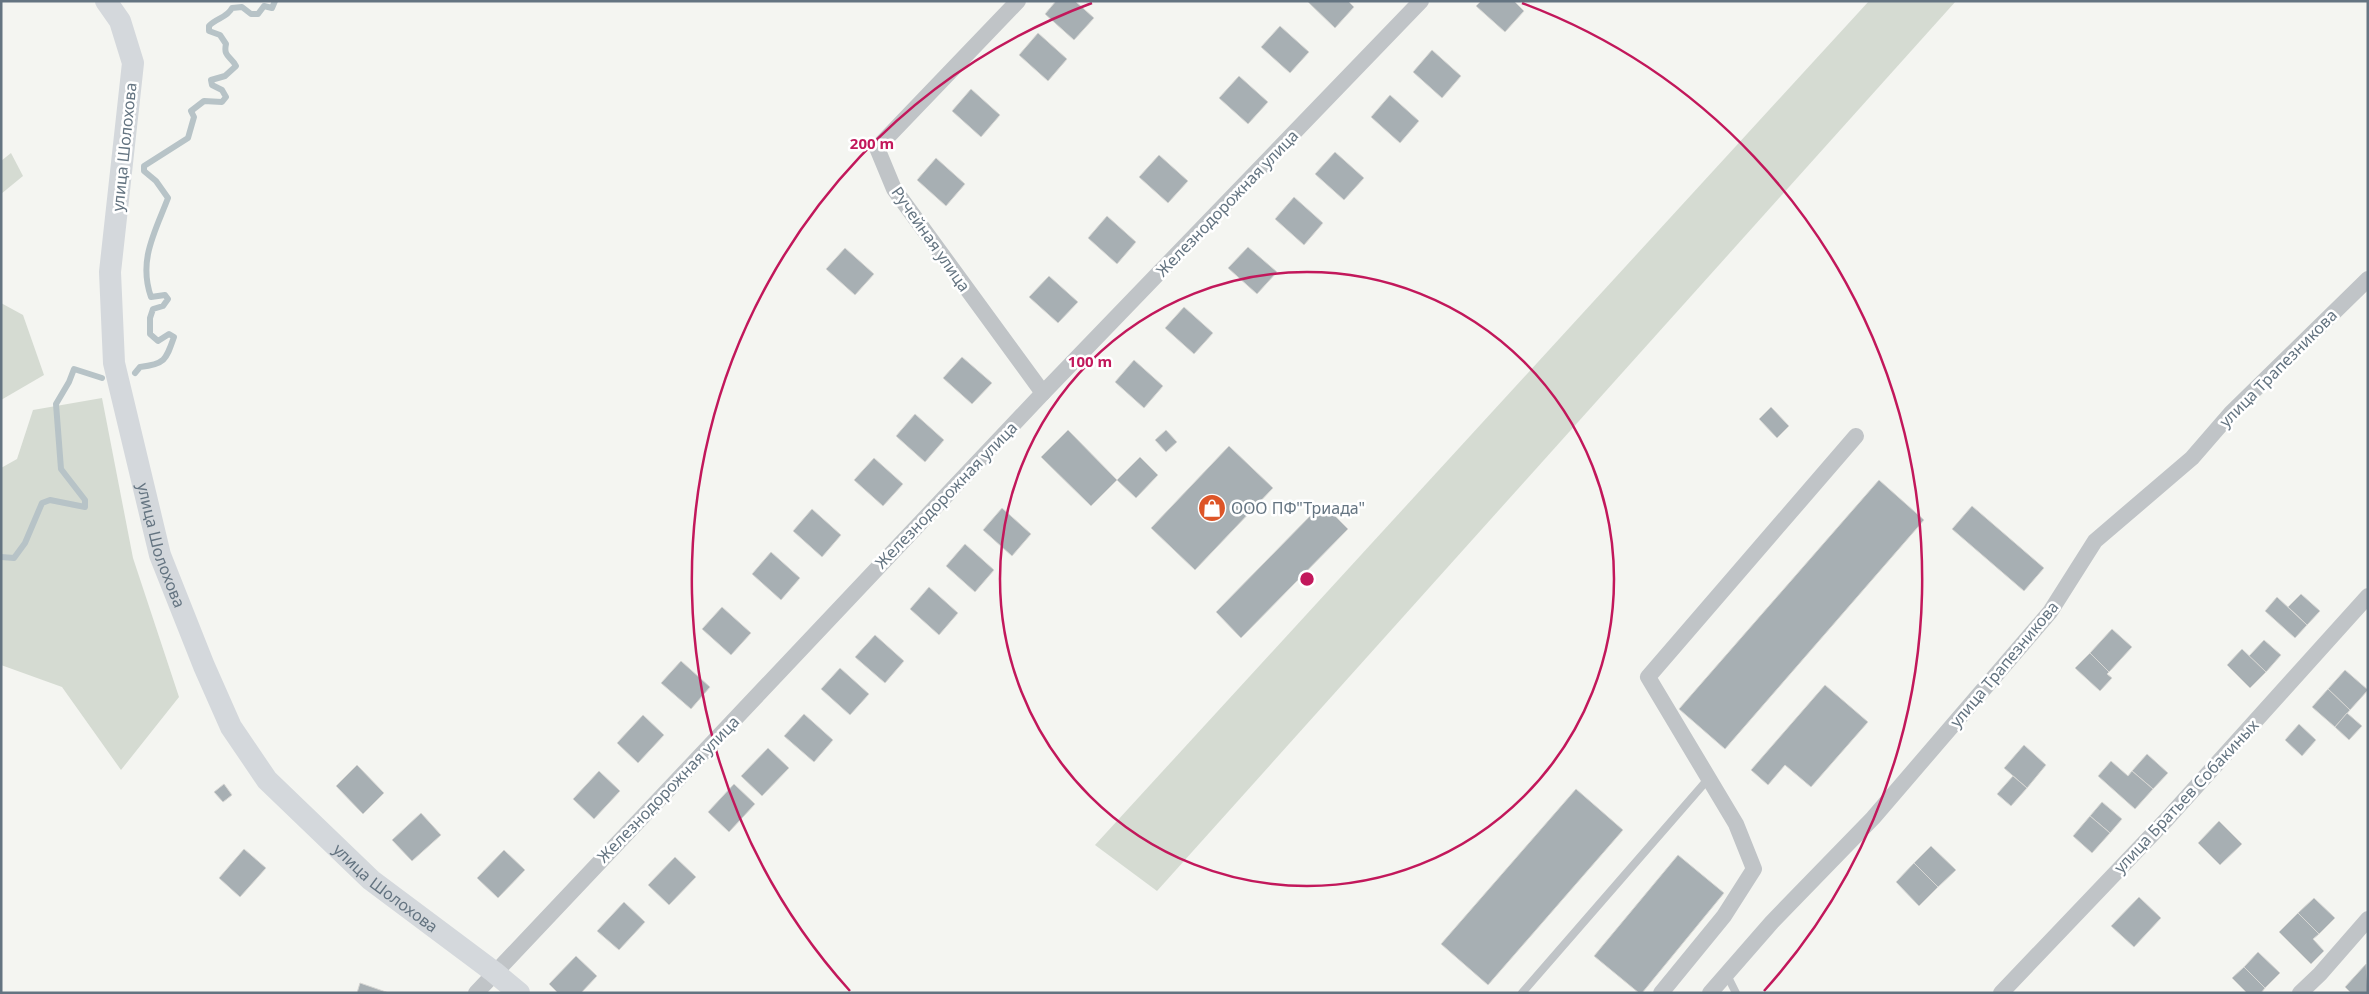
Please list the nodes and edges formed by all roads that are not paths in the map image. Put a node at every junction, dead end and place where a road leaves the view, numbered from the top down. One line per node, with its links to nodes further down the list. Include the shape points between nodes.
1 (106, 1): 10 (street, улица Шолохова, via 120,21 133,63 110,272 114,363 160,555 200,658 231,727 267,780 371,880)
2 (1018, 1): 5 (street, Ручейная улица, via 877,148 894,189)
3 (1422, 1): 5 (street, Железнодорожная улица)
4 (2368, 279): 11 (street, улица Трапезникова, via 2231,413 2192,458 2096,541 2050,612 1873,818)
5 (1043, 393): 10 (street, Железнодорожная улица)
6 (1856, 436): 8 (street, via 1648,676)
7 (2368, 596): 18 (street, улица Братьев Собакиных, via 2168,819)
8 (1709, 778): 14 (lane); 15 (street, via 1736,824 1754,869 1724,916)
9 (2368, 919): 19 (street)
10 (494, 972): 12 (street, Железнодорожная улица); 13 (street, улица Шолохова)
11 (1726, 974): 16 (street, улица Трапезникова); 17 (lane)
12 (476, 993)
13 (519, 993)
14 (1522, 993)
15 (1662, 993)
16 (1710, 993)
17 (1736, 993)
18 (2001, 993)
19 (2300, 993)

